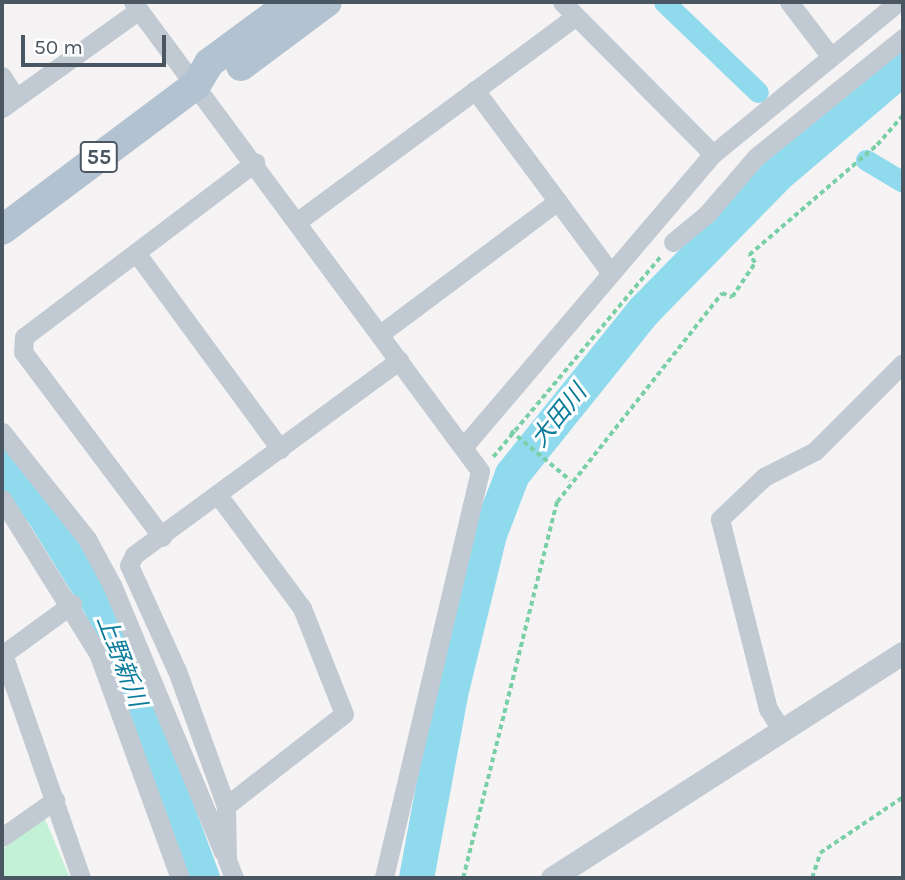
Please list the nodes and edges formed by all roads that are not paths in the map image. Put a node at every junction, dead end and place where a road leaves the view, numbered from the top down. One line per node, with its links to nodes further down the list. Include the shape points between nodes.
1 (292, 2): 11 (main road, 55, via 209,63)
2 (327, 2): 11 (main road, 55, via 221,80)
3 (562, 2): 7 (street)
4 (789, 2): 9 (street)
5 (898, 2): 9 (street)
6 (136, 6): 11 (street); 13 (street)
7 (576, 16): 12 (street); 14 (street)
8 (903, 38): 19 (street, via 756,157)
9 (831, 57): 14 (street)
10 (2, 76): 13 (street)
11 (197, 85): 15 (street); 18 (main road, 55)
12 (475, 90): 16 (street); 17 (street)
13 (9, 103)
14 (713, 154): 21 (street)
15 (254, 162): 17 (street); 20 (street)
16 (558, 201): 21 (street); 22 (street)
17 (298, 221): 22 (street)
18 (2, 230)
19 (673, 242)
20 (137, 254): 27 (street); 30 (street, via 24,337 23,352)
21 (610, 272): 26 (street)
22 (380, 334): 23 (street)
23 (398, 360): 26 (street); 27 (street)
24 (903, 363): 34 (street, via 815,451 764,477 720,519 768,709)
25 (2, 432): 38 (street, via 87,539 112,585)
26 (465, 445): 42 (street, via 480,471)
27 (280, 449): 28 (street)
28 (218, 495): 30 (street); 36 (street, via 302,608 344,714)
29 (2, 499): 31 (street)
30 (162, 537): 36 (street, via 129,565 177,671)
31 (72, 604): 32 (street); 40 (street, via 97,653)
32 (2, 653): 35 (street)
33 (903, 653): 34 (street)
34 (782, 731): 43 (street)
35 (55, 800): 37 (street); 39 (street)
36 (226, 806): 38 (street)
37 (2, 837)
38 (227, 860): 41 (street)
39 (81, 878)
40 (180, 878)
41 (234, 878)
42 (384, 878)
43 (552, 878)

